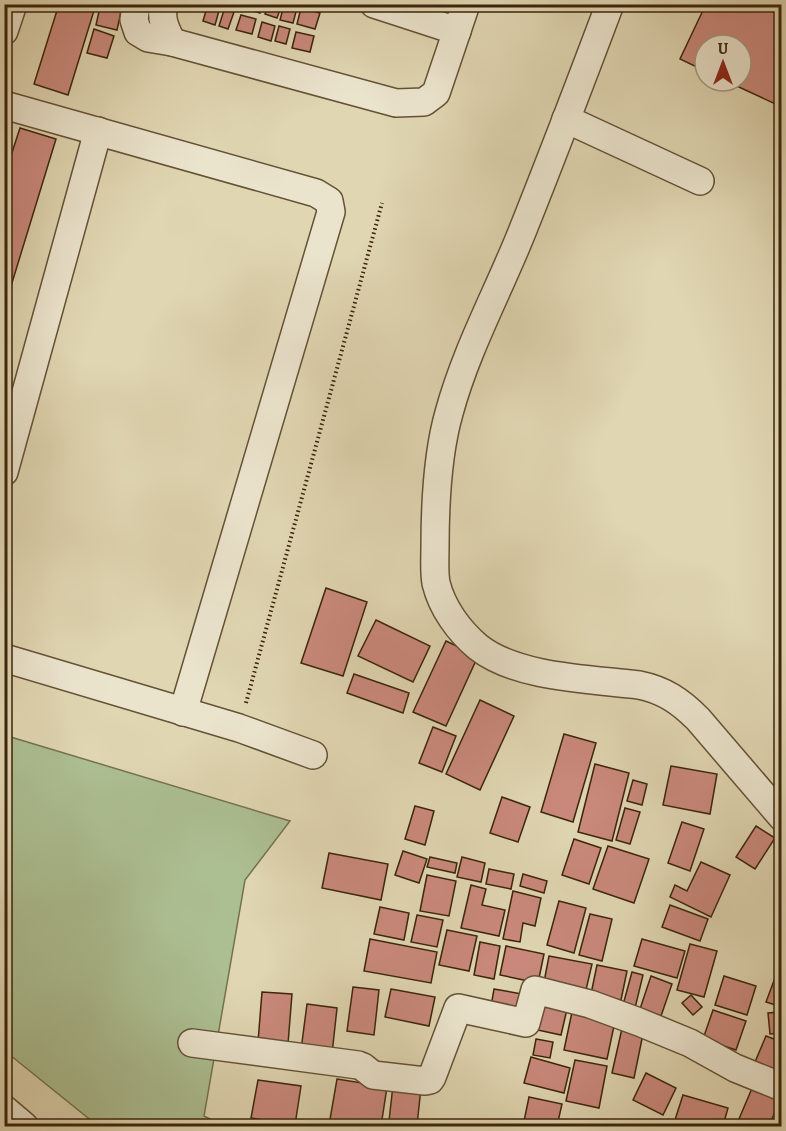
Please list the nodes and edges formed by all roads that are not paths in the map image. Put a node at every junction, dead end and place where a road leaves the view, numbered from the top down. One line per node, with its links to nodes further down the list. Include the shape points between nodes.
1 (13, 4): 7 (street)
2 (136, 4): 9 (street, via 134,20 138,32)
3 (163, 4): 9 (street, via 163,25)
4 (374, 4): 8 (street)
5 (466, 4): 8 (street)
6 (610, 4): 11 (street)
7 (4, 31)
8 (457, 31): 9 (street, via 436,93 424,102 396,103)
9 (172, 42)
10 (4, 105): 12 (street)
11 (566, 119): 13 (street); 18 (street, via 448,414 435,516 436,582 460,628 479,647 503,662 535,672 639,685 669,694 698,719)
12 (98, 131): 14 (street); 16 (street, via 316,193 329,201 332,212)
13 (700, 181)
14 (4, 472)
15 (4, 658): 16 (street)
16 (183, 712): 17 (street)
17 (313, 755)
18 (782, 817)
19 (192, 1043): 20 (street, via 358,1065 373,1075 425,1081 432,1077 458,1008 526,1023 535,990 639,1022)
20 (782, 1087)
21 (4, 1109): 22 (street)
22 (24, 1126)

